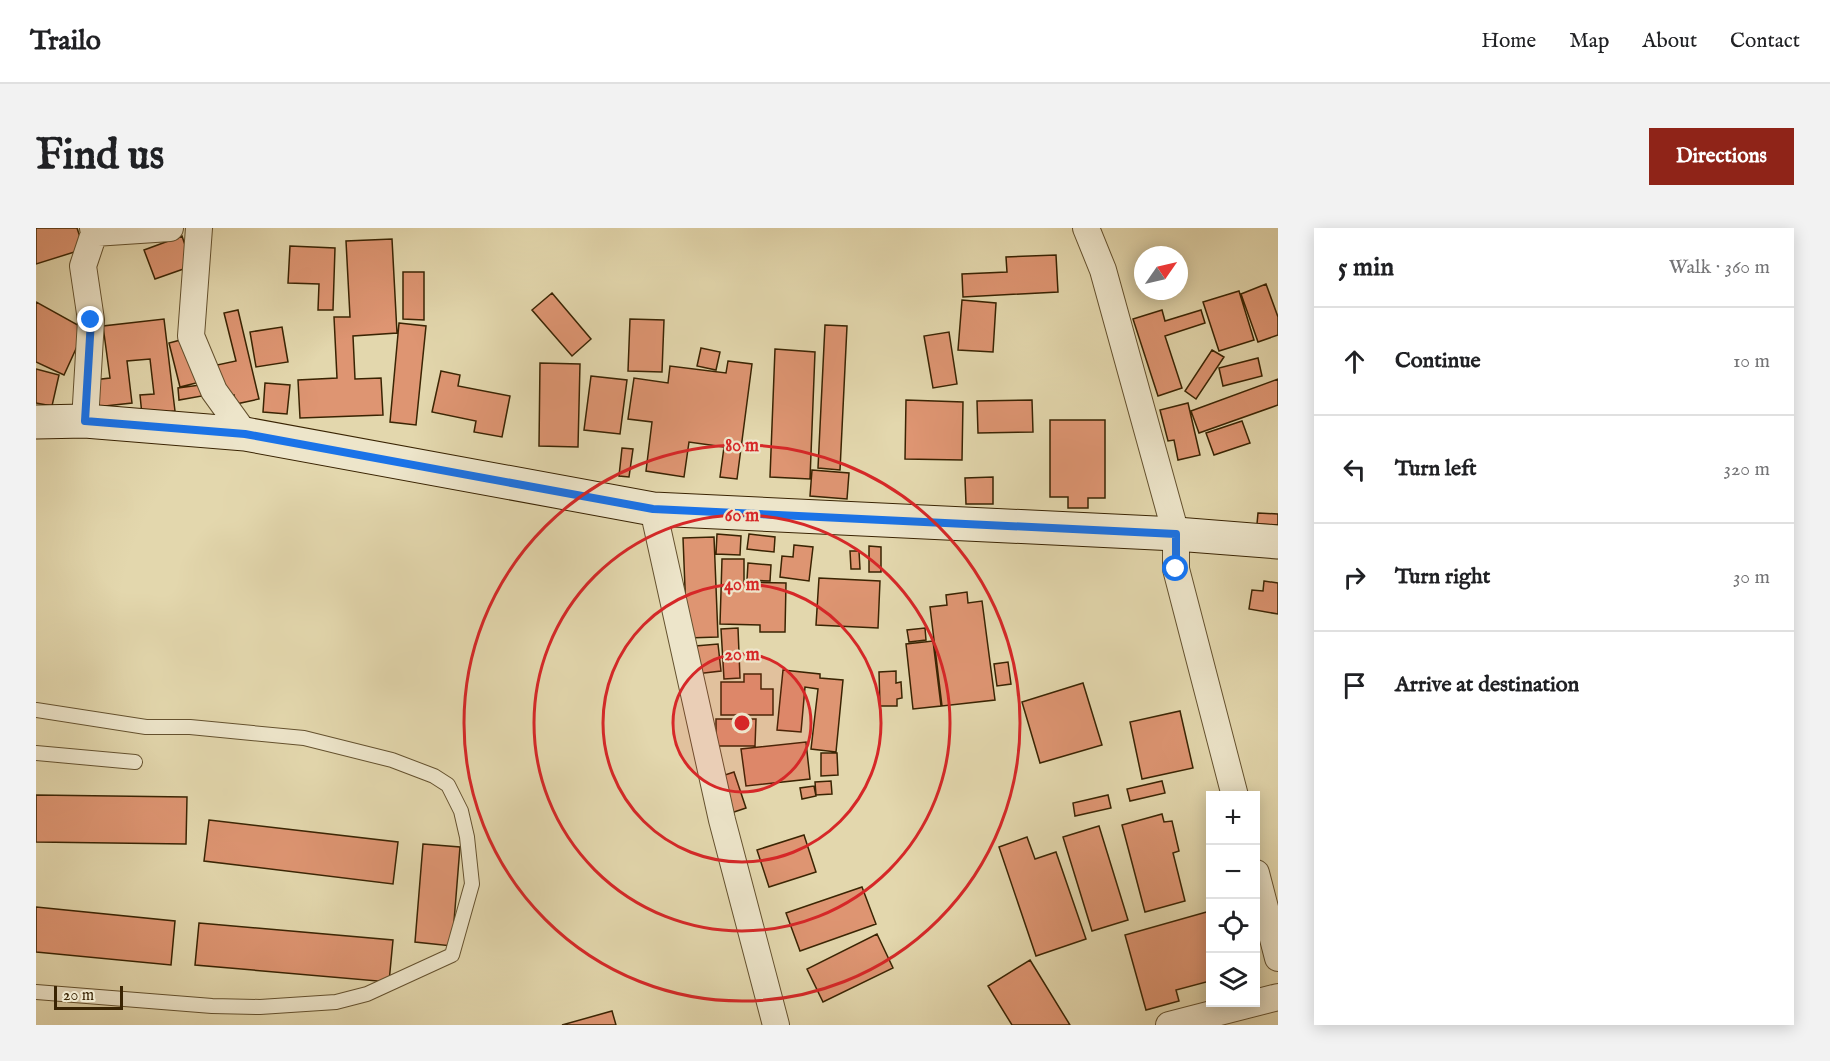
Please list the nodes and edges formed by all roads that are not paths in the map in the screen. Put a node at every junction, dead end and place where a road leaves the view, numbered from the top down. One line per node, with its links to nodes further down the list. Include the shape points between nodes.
1 (170, 228): 4 (street)
2 (200, 228): 7 (street, via 190,336 214,391)
3 (1086, 228): 9 (street, via 1103,270)
4 (94, 231): 5 (street, via 83,266 91,320)
5 (85, 421): 6 (street); 7 (street)
6 (36, 422)
7 (245, 434): 8 (street)
8 (653, 509): 9 (street); 19 (street, via 722,820)
9 (1176, 534): 10 (street); 14 (street, via 1176,569)
10 (1278, 542)
11 (36, 710): 17 (lane, via 146,727 190,727 304,738 417,769 448,785 461,811 472,884 452,955 367,994 336,1002 212,1006)
12 (36, 753): 13 (lane)
13 (135, 762)
14 (1234, 791)
15 (1260, 888): 16 (street)
16 (1278, 958)
17 (36, 992)
18 (1278, 997): 20 (street)
19 (776, 1025)
20 (1169, 1025)

